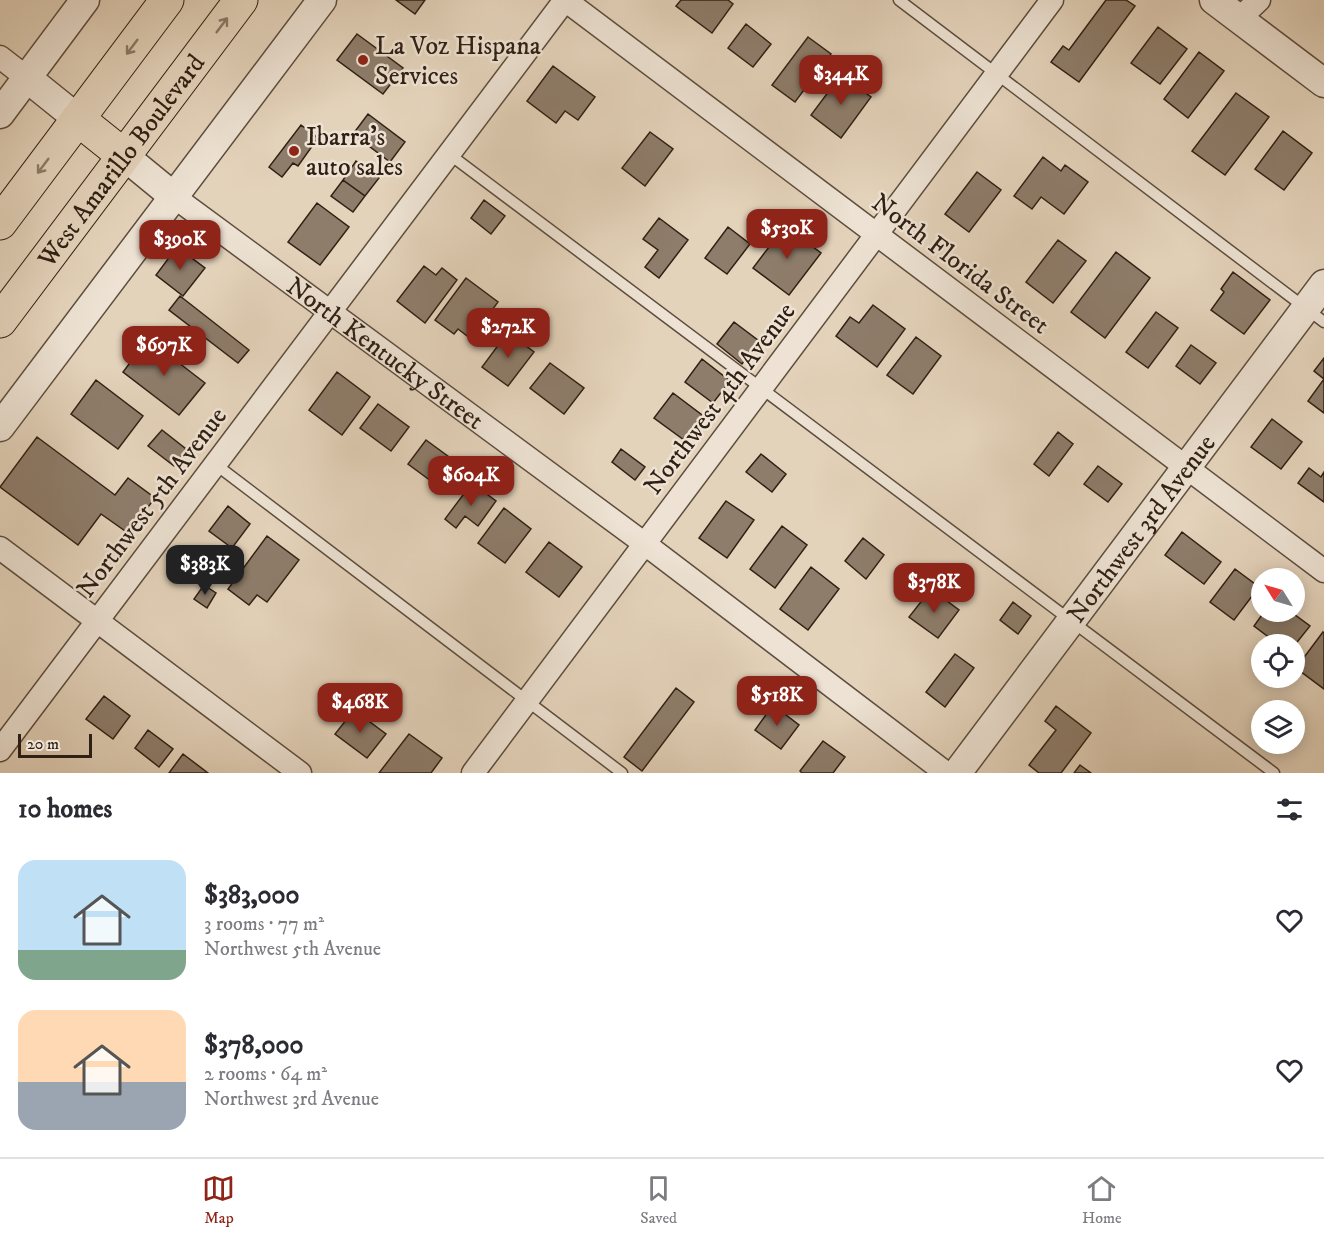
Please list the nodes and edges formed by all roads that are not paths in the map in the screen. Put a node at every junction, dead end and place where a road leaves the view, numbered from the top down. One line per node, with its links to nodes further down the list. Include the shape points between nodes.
1 (85, 0): 12 (street)
2 (168, 0): 15 (highway, one-way to 15)
3 (241, 0): 17 (highway, West Amarillo Boulevard, one-way to 3)
4 (322, 0): 18 (street)
5 (565, 0): 16 (street, Northwest 5th Avenue); 20 (street, North Florida Street)
6 (898, 0): 11 (lane)
7 (1052, 0): 11 (street, Northwest 4th Avenue)
8 (1214, 0): 9 (street)
9 (1249, 10): 13 (street)
10 (0, 57): 12 (street, North Kentucky Street)
11 (996, 75): 20 (street, Northwest 4th Avenue); 23 (lane)
12 (27, 78): 14 (street); 15 (street, North Kentucky Street)
13 (1324, 83)
14 (0, 114)
15 (78, 119): 17 (highway, North Kentucky Street); 19 (highway, one-way to 19)
16 (449, 154): 22 (street, Northwest 5th Avenue); 25 (lane)
17 (123, 156): 18 (street, North Kentucky Street); 24 (highway, West Amarillo Boulevard)
18 (173, 196): 22 (street, North Kentucky Street); 26 (street)
19 (0, 223)
20 (876, 235): 25 (street, Northwest 4th Avenue); 28 (street, North Florida Street)
21 (1324, 284): 23 (street, Northwest 3rd Avenue)
22 (330, 312): 27 (street, Northwest 5th Avenue); 29 (street, North Kentucky Street)
23 (1315, 315): 28 (street, Northwest 3rd Avenue)
24 (0, 321)
25 (762, 388): 29 (street, Northwest 4th Avenue); 33 (lane)
26 (0, 427)
27 (215, 464): 32 (street, Northwest 5th Avenue); 34 (lane)
28 (1187, 468): 31 (street, North Florida Street); 33 (street, Northwest 3rd Avenue)
29 (645, 544): 34 (street, Northwest 4th Avenue); 39 (street, North Kentucky Street)
30 (0, 548): 32 (street)
31 (1324, 571)
32 (98, 620): 35 (street, Northwest 5th Avenue); 36 (street)
33 (1072, 621): 40 (street, Northwest 3rd Avenue); 41 (lane)
34 (527, 702): 37 (street, Northwest 4th Avenue); 38 (lane)
35 (0, 750)
36 (300, 773)
37 (473, 773)
38 (622, 773)
39 (946, 773)
40 (957, 773)
41 (1274, 773)

